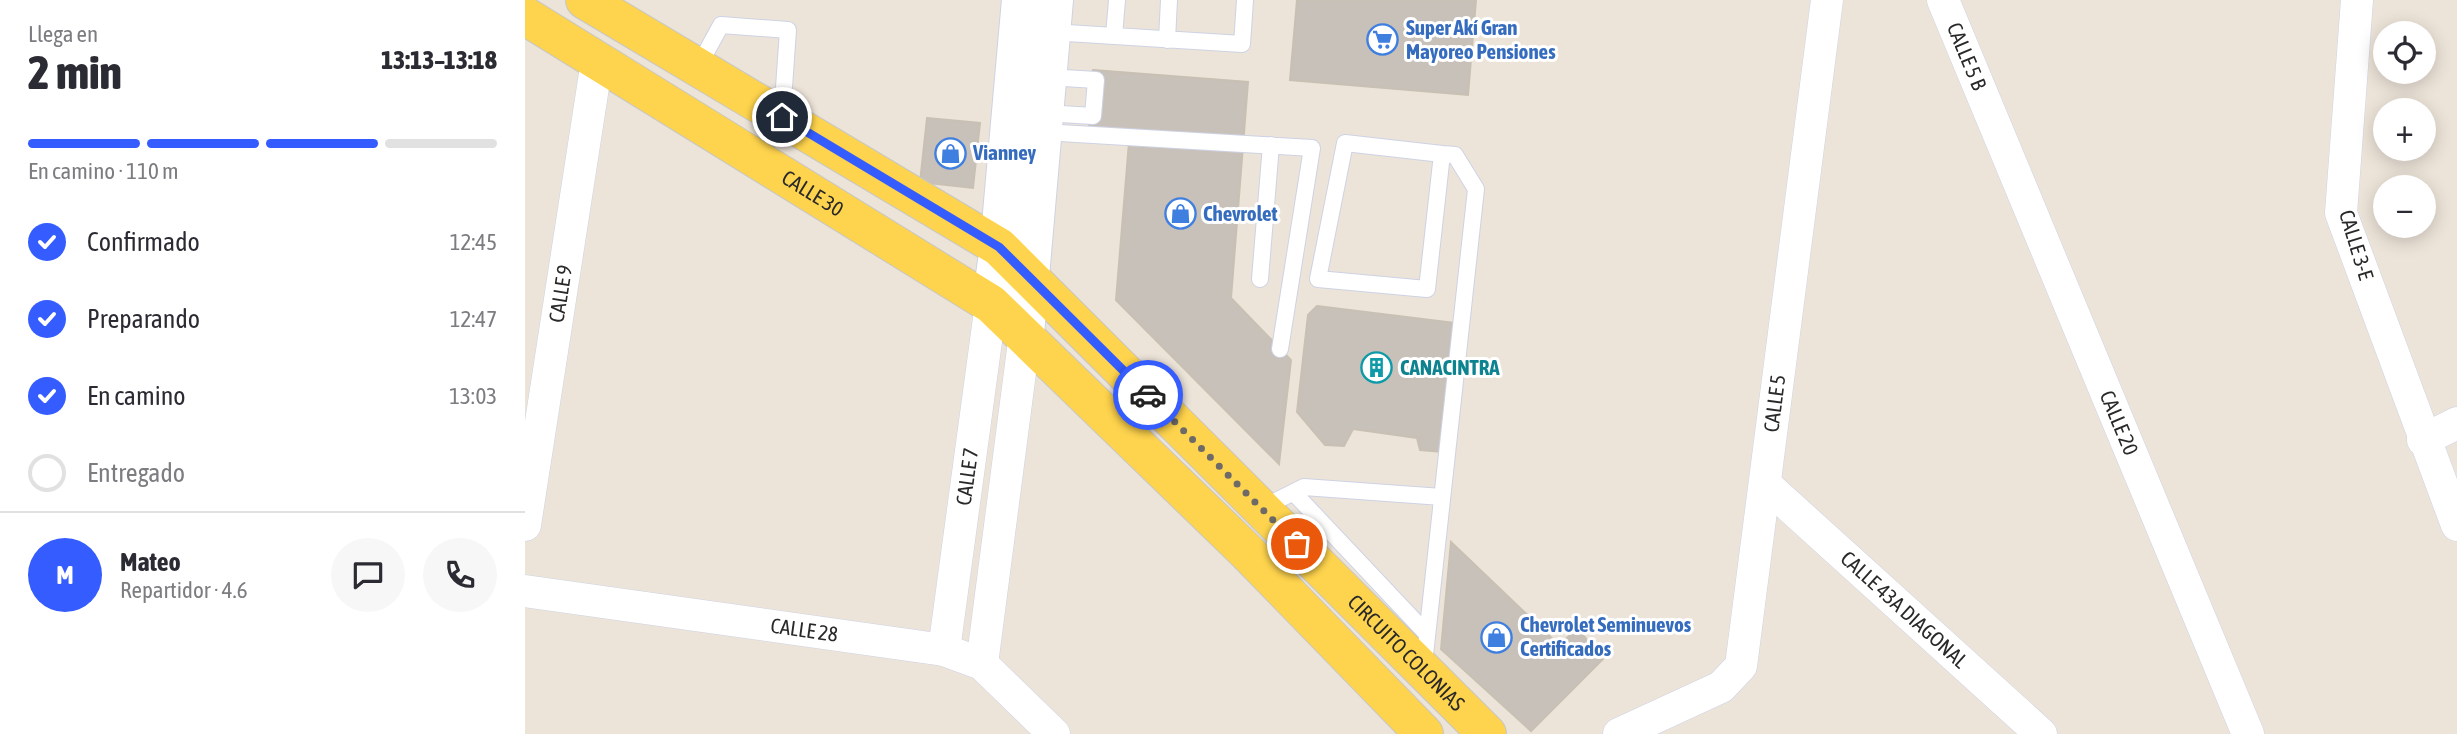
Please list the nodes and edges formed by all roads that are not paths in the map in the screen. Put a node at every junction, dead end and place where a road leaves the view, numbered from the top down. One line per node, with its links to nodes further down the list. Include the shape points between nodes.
1 (1021, 0): 20 (street)
2 (1117, 0): 11 (lane)
3 (1169, 0): 12 (lane)
4 (1245, 0): 12 (lane, via 1242,44)
5 (1827, 0): 28 (street, CALLE 5)
6 (1943, 0): 16 (street, CALLE 5 B)
7 (2357, 0): 27 (street, CALLE 3-E, via 2341,213)
8 (599, 4): 14 (main road)
9 (525, 16): 13 (main road, CALLE 30)
10 (1053, 16): 11 (lane); 15 (street)
11 (1114, 36): 12 (lane)
12 (1167, 40)
13 (597, 61): 23 (main road, CALLE 30); 31 (street, CALLE 9)
14 (698, 67): 17 (main road); 17 (lane, via 721,25 788,30)
15 (1045, 107): 18 (lane); 21 (street)
16 (1990, 112): 42 (street, CALLE 20)
17 (782, 117): 20 (main road)
18 (1271, 145): 22 (lane); 25 (lane, via 1312,148)
19 (1442, 154): 19 (lane, via 1345,143 1318,279 1427,289); 29 (lane, via 1455,155 1476,189)
20 (999, 247): 21 (main road, CIRCUITO COLONIAS); 23 (street)
21 (1032, 278): 24 (street); 30 (main road, CIRCUITO COLONIAS)
22 (1260, 279)
23 (991, 304): 24 (main road, CIRCUITO COLONIAS); 34 (street, CALLE 7)
24 (1025, 334): 36 (street, CALLE 7); 38 (main road, CIRCUITO COLONIAS)
25 (1280, 349)
26 (2457, 423): 27 (street)
27 (2423, 440): 32 (street, CALLE 3-E)
28 (1766, 485): 40 (street, CALLE 5, via 1741,666 1721,687); 41 (street, CALLE 43A DIAGONAL)
29 (1442, 497): 30 (lane, via 1304,488); 35 (lane)
30 (1278, 500): 35 (main road, CIRCUITO COLONIAS)
31 (525, 525)
32 (2457, 525)
33 (525, 591): 34 (street, CALLE 28)
34 (944, 650): 36 (street, CALLE 28)
35 (1425, 652): 39 (main road, CIRCUITO COLONIAS)
36 (982, 664): 37 (street, CALLE 28)
37 (1054, 734)
38 (1424, 734)
39 (1487, 734)
40 (1619, 734)
41 (2041, 734)
42 (2248, 734)

